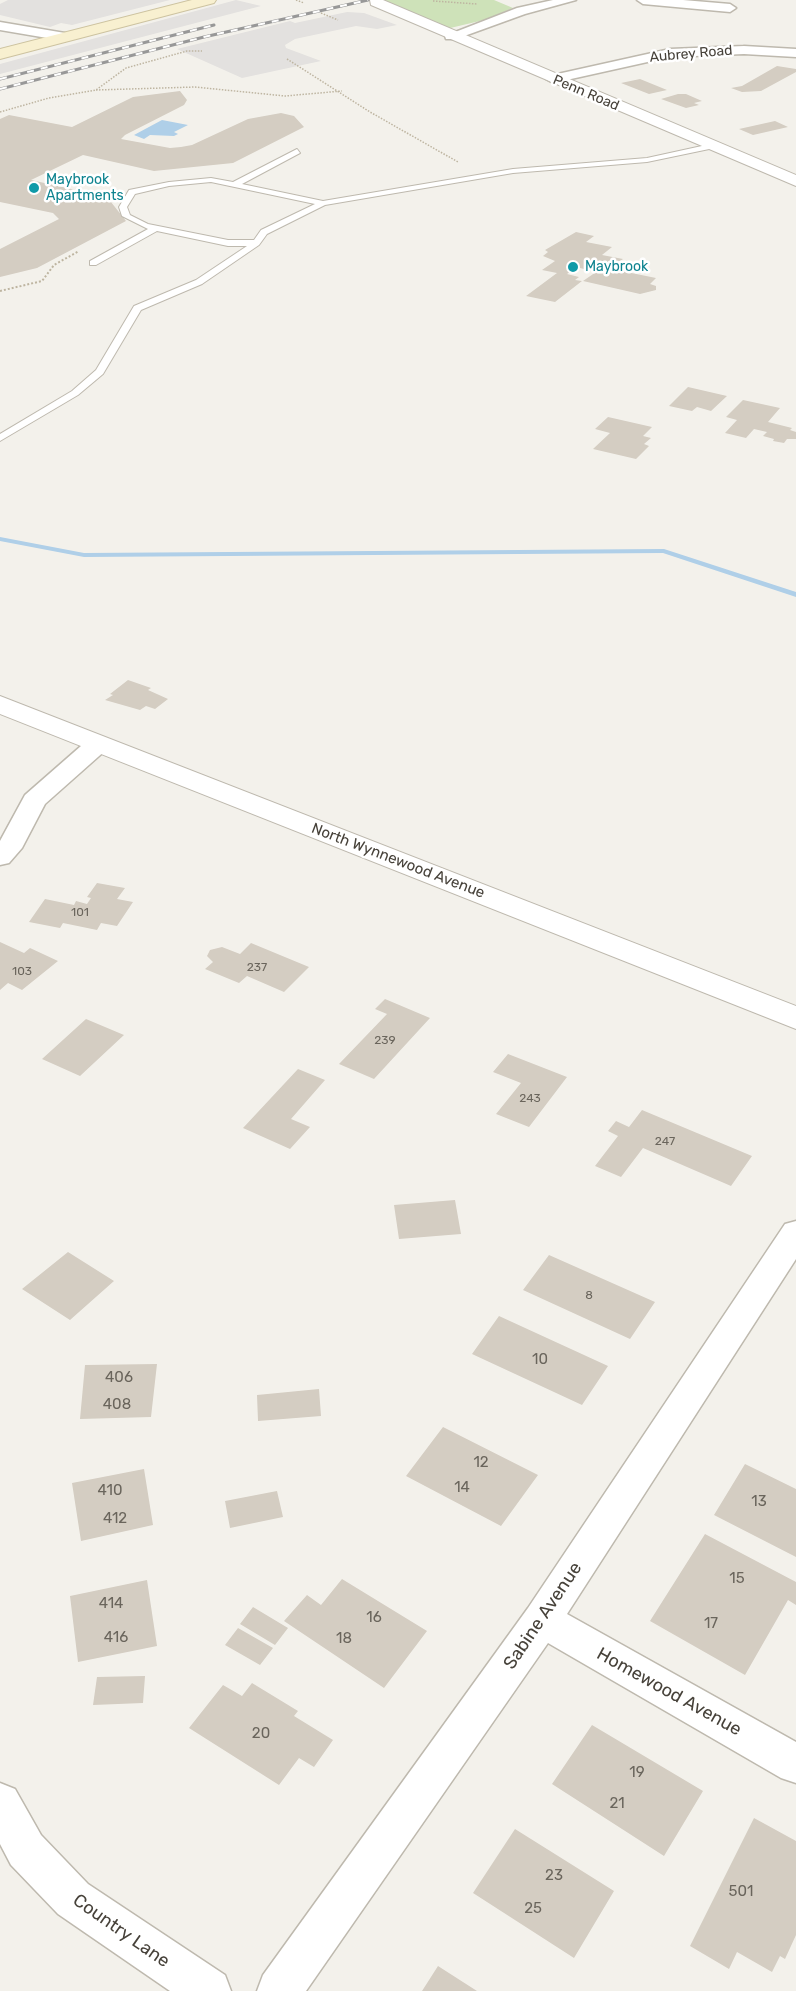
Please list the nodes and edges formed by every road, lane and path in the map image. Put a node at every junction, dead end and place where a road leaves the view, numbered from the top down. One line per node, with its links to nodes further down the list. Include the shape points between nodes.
1 (209, 0): 17 (main road)
2 (296, 0): 8 (path)
3 (570, 0): 15 (street, via 521,11)
4 (643, 0): 10 (street)
5 (743, 0): 10 (street)
6 (426, 1): 9 (path)
7 (376, 2): 15 (street, Penn Road)
8 (304, 3)
9 (478, 4)
10 (730, 8): 13 (street)
11 (321, 13): 12 (path)
12 (338, 20)
13 (713, 23)
14 (0, 26): 17 (street)
15 (451, 36): 23 (street, Penn Road)
16 (705, 36): 18 (street)
17 (65, 37): 21 (main road)
18 (705, 50): 20 (street, Aubrey Road); 23 (street, Aubrey Road, via 645,58)
19 (202, 51): 24 (path, via 181,52 126,68)
20 (796, 53)
21 (0, 54)
22 (287, 59): 25 (path)
23 (553, 79): 27 (street, Penn Road)
24 (96, 90): 25 (path, via 195,87 285,96); 26 (path)
25 (342, 91): 29 (path, via 394,126)
26 (0, 112)
27 (711, 146): 29 (lane, via 647,160); 30 (street, Penn Road)
28 (297, 151): 31 (lane)
29 (483, 176): 32 (lane)
30 (796, 181)
31 (236, 184): 32 (lane); 33 (lane, via 190,181 132,192 123,207 126,216)
32 (323, 203): 34 (lane, via 264,232)
33 (156, 228): 34 (lane, via 228,243); 36 (lane)
34 (256, 243): 38 (lane, via 199,282 137,308 100,372 75,393)
35 (85, 248): 37 (path, via 54,265 42,281)
36 (93, 263)
37 (0, 291)
38 (0, 438)
39 (0, 704): 40 (street, North Wynnewood Avenue)
40 (98, 744): 41 (street, via 34,800 14,842); 42 (street, North Wynnewood Avenue)
41 (0, 857)
42 (796, 1018)
43 (796, 1233): 44 (street, Sabine Avenue)
44 (542, 1620): 45 (street, Homewood Avenue); 48 (street, Sabine Avenue)
45 (796, 1764)
46 (0, 1803): 47 (street, Country Lane, via 26,1850 73,1899)
47 (209, 1991)
48 (279, 1991)

